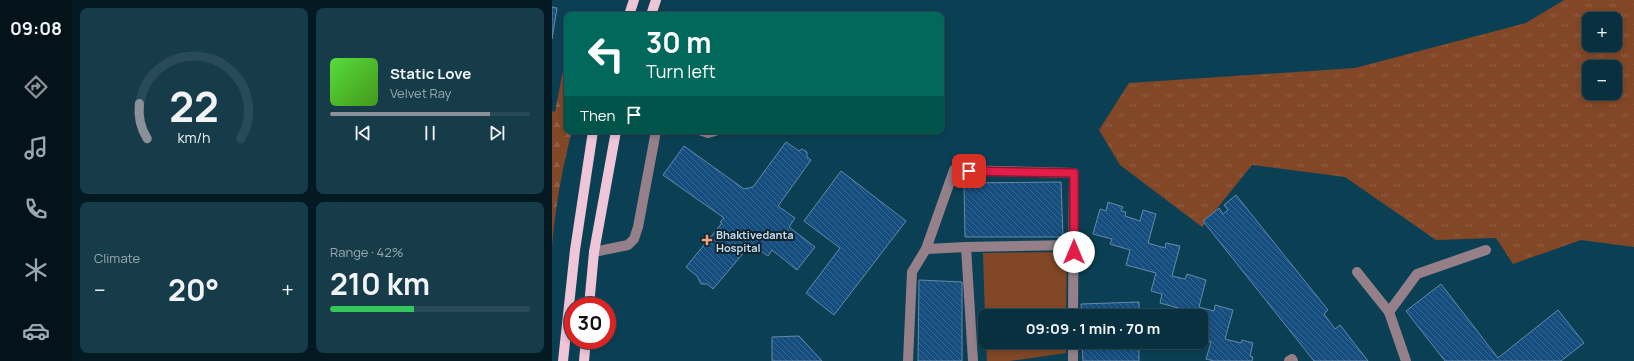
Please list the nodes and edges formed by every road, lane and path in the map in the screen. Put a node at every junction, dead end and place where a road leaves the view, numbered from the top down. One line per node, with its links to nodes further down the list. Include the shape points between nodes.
1 (634, 0): 3 (main road)
2 (656, 0): 4 (main road)
3 (630, 12)
4 (652, 12)
5 (593, 134): 20 (main road, via 575,250)
6 (615, 134): 12 (main road)
7 (655, 134): 12 (street, via 634,240 628,245)
8 (1074, 245): 9 (street); 10 (street, via 1074,173 954,170); 15 (street)
9 (966, 247): 10 (street); 23 (street)
10 (926, 249): 22 (street, via 912,272)
11 (1486, 250): 16 (street, via 1417,274)
12 (594, 252): 14 (main road)
13 (1356, 272): 16 (street)
14 (590, 297)
15 (1073, 309)
16 (1389, 312): 26 (street)
17 (585, 349): 21 (main road)
18 (1072, 349): 19 (street)
19 (1070, 360)
20 (563, 361)
21 (584, 361)
22 (908, 361)
23 (973, 361)
24 (1289, 361): 25 (street)
25 (1293, 361)
26 (1406, 361)

